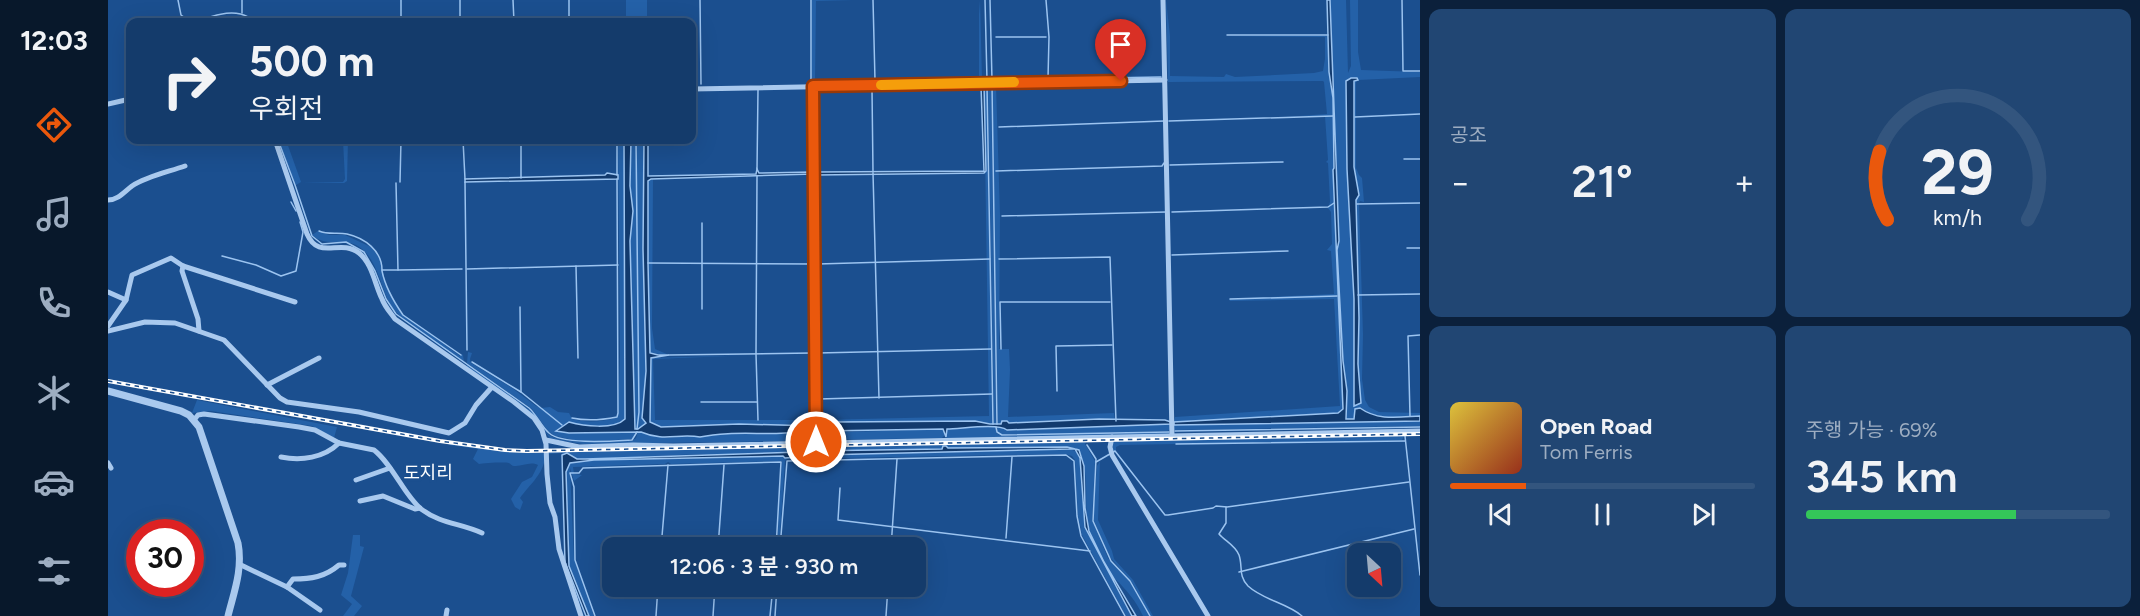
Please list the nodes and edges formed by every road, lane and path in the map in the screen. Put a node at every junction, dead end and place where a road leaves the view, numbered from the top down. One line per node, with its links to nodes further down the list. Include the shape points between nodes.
1 (1163, 0): 2 (street)
2 (1165, 80): 3 (street); 22 (street)
3 (813, 86): 4 (street); 25 (street)
4 (696, 89)
5 (126, 100): 6 (street)
6 (108, 104)
7 (276, 144): 18 (street, via 313,244 358,252 395,319)
8 (186, 166): 9 (street, via 149,178)
9 (108, 200)
10 (183, 266): 12 (street, via 171,258 135,273 130,278); 13 (street); 15 (street)
11 (108, 292): 12 (street)
12 (126, 300): 14 (street)
13 (295, 302)
14 (108, 328): 15 (street, via 145,322 176,323)
15 (199, 331): 17 (street, via 224,340)
16 (319, 358): 17 (street)
17 (267, 385): 18 (street, via 286,402 359,412 449,433 465,423)
18 (492, 387): 24 (street, via 534,418)
19 (108, 391): 20 (street, via 159,403)
20 (194, 420): 26 (street, via 204,414 299,427 315,430); 33 (street, via 203,435 238,543)
21 (1420, 431): 22 (street)
22 (1172, 436): 23 (street)
23 (1112, 437): 25 (street); 39 (street, via 1112,455)
24 (546, 440): 25 (street, via 579,447); 38 (street, via 550,503 559,549)
25 (816, 442)
26 (339, 443): 27 (street, via 316,457); 28 (street, via 374,450)
27 (281, 457)
28 (390, 468): 29 (street); 31 (street)
29 (356, 480)
30 (360, 501): 31 (street, via 383,496)
31 (420, 508): 32 (street, via 440,521)
32 (482, 533)
33 (241, 565): 35 (street); 37 (street)
34 (344, 565): 35 (street, via 322,576 293,579)
35 (287, 587): 36 (street)
36 (320, 610)
37 (228, 616)
38 (581, 616)
39 (1208, 616)

